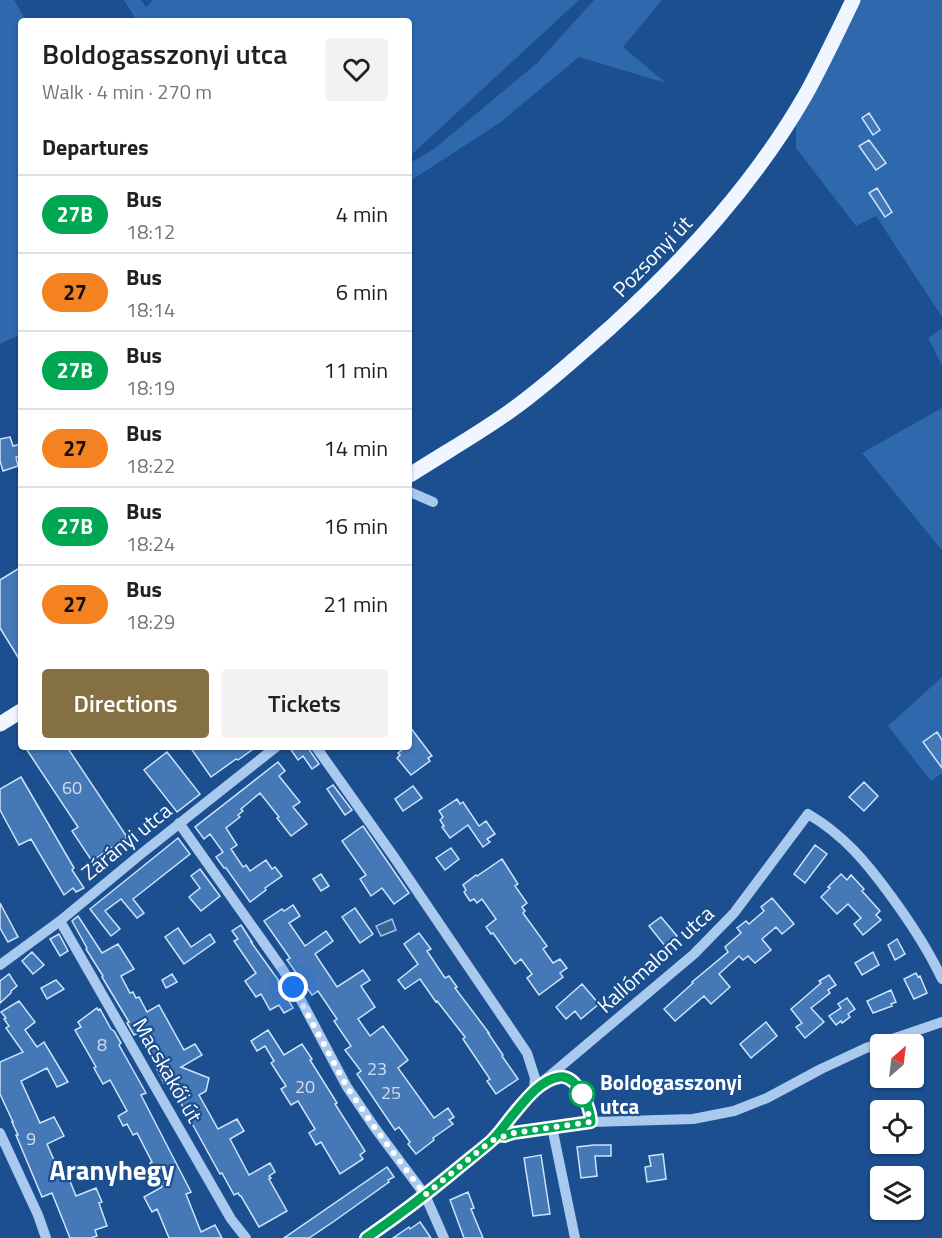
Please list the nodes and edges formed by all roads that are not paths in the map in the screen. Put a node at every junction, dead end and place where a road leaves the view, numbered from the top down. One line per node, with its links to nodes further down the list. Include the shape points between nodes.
1 (853, 0): 2 (main road, Pozsonyi út, via 787,123 739,192 666,275 572,362 513,409)
2 (412, 474)
3 (412, 493): 4 (street)
4 (433, 502)
5 (18, 713): 6 (main road)
6 (0, 724)
7 (272, 750): 9 (street, Zárányi utca)
8 (318, 750): 14 (street, via 527,1053 535,1078)
9 (179, 824): 10 (street, Zárányi utca); 18 (street, via 283,970 347,1087)
10 (60, 921): 11 (street, Zárányi utca); 20 (street, Macskakői út)
11 (0, 965)
12 (942, 979): 14 (street, Kallómalom utca, via 910,922 876,875 842,838 808,814 734,913 694,954)
13 (942, 1022): 15 (street, via 866,1048 734,1111 693,1119)
14 (534, 1089): 17 (street, Kallómalom utca)
15 (552, 1127): 17 (street); 23 (street)
16 (0, 1133): 19 (street)
17 (491, 1141): 18 (street)
18 (425, 1195): 21 (street); 22 (street)
19 (46, 1238)
20 (246, 1238)
21 (366, 1238)
22 (444, 1238)
23 (575, 1238)

